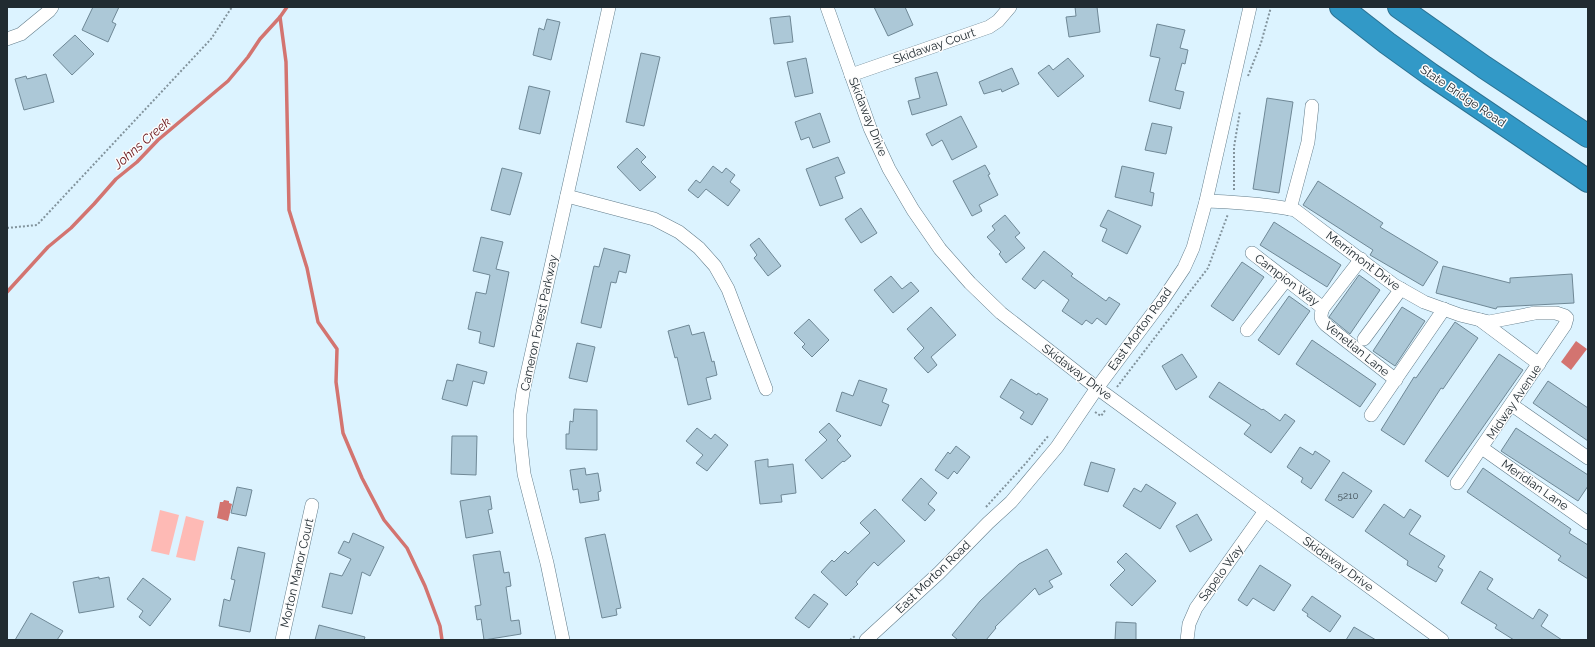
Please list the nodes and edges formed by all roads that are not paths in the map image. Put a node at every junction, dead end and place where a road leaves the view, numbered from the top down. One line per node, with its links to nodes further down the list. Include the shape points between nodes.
1 (52, 7): 8 (street, via 21,34)
2 (609, 7): 13 (street, Cameron Forest Parkway)
3 (827, 7): 9 (street, Skidaway Drive)
4 (1010, 7): 9 (street, Skidaway Court, via 989,27)
5 (1250, 7): 14 (street, East Morton Road)
6 (1341, 7): 12 (highway, State Bridge Road, via 1430,74)
7 (1399, 7): 11 (highway)
8 (7, 40)
9 (851, 75): 29 (street, Skidaway Drive, via 870,128 889,169 912,210 940,249 1001,313)
10 (1312, 106): 15 (street, via 1308,142)
11 (1588, 136)
12 (1588, 181)
13 (567, 196): 28 (street, via 654,219 679,232 699,248 715,266 728,289); 40 (street, Cameron Forest Parkway, via 520,414 524,474)
14 (1206, 201): 15 (street, Merrimont Drive); 29 (street, East Morton Road, via 1193,248 1184,268)
15 (1290, 209): 17 (street, Merrimont Drive, via 1295,210)
16 (1252, 253): 18 (street, Campion Way)
17 (1361, 259): 19 (street, Merrimont Drive); 20 (street, Venetian Lane)
18 (1286, 280): 20 (street, Campion Way); 24 (street)
19 (1401, 289): 21 (street, Merrimont Drive, via 1424,302); 25 (street)
20 (1323, 308): 27 (street, Venetian Lane, via 1320,315 1326,325)
21 (1444, 309): 23 (street, Merrimont Drive); 27 (street)
22 (1567, 318): 23 (street, Merrimont Drive, via 1556,314 1535,313 1489,322); 26 (street, Midway Avenue)
23 (1480, 320): 26 (street)
24 (1247, 330)
25 (1364, 339)
26 (1539, 364): 30 (street, Midway Avenue)
27 (1396, 380): 31 (street)
28 (766, 388)
29 (1097, 388): 36 (street, Skidaway Drive); 38 (street, East Morton Road, via 1057,447 1011,502 939,573)
30 (1512, 405): 32 (street, Midway Avenue); 33 (street)
31 (1371, 415)
32 (1482, 448): 34 (street, Midway Avenue); 37 (street, Meridian Lane)
33 (1588, 458)
34 (1457, 483)
35 (312, 505): 39 (street, Morton Manor Court)
36 (1265, 511): 41 (street, Sapelo Way, via 1196,608 1189,624); 42 (street, Skidaway Drive)
37 (1586, 518)
38 (861, 638)
39 (282, 640)
40 (564, 640)
41 (1187, 640)
42 (1442, 640)

